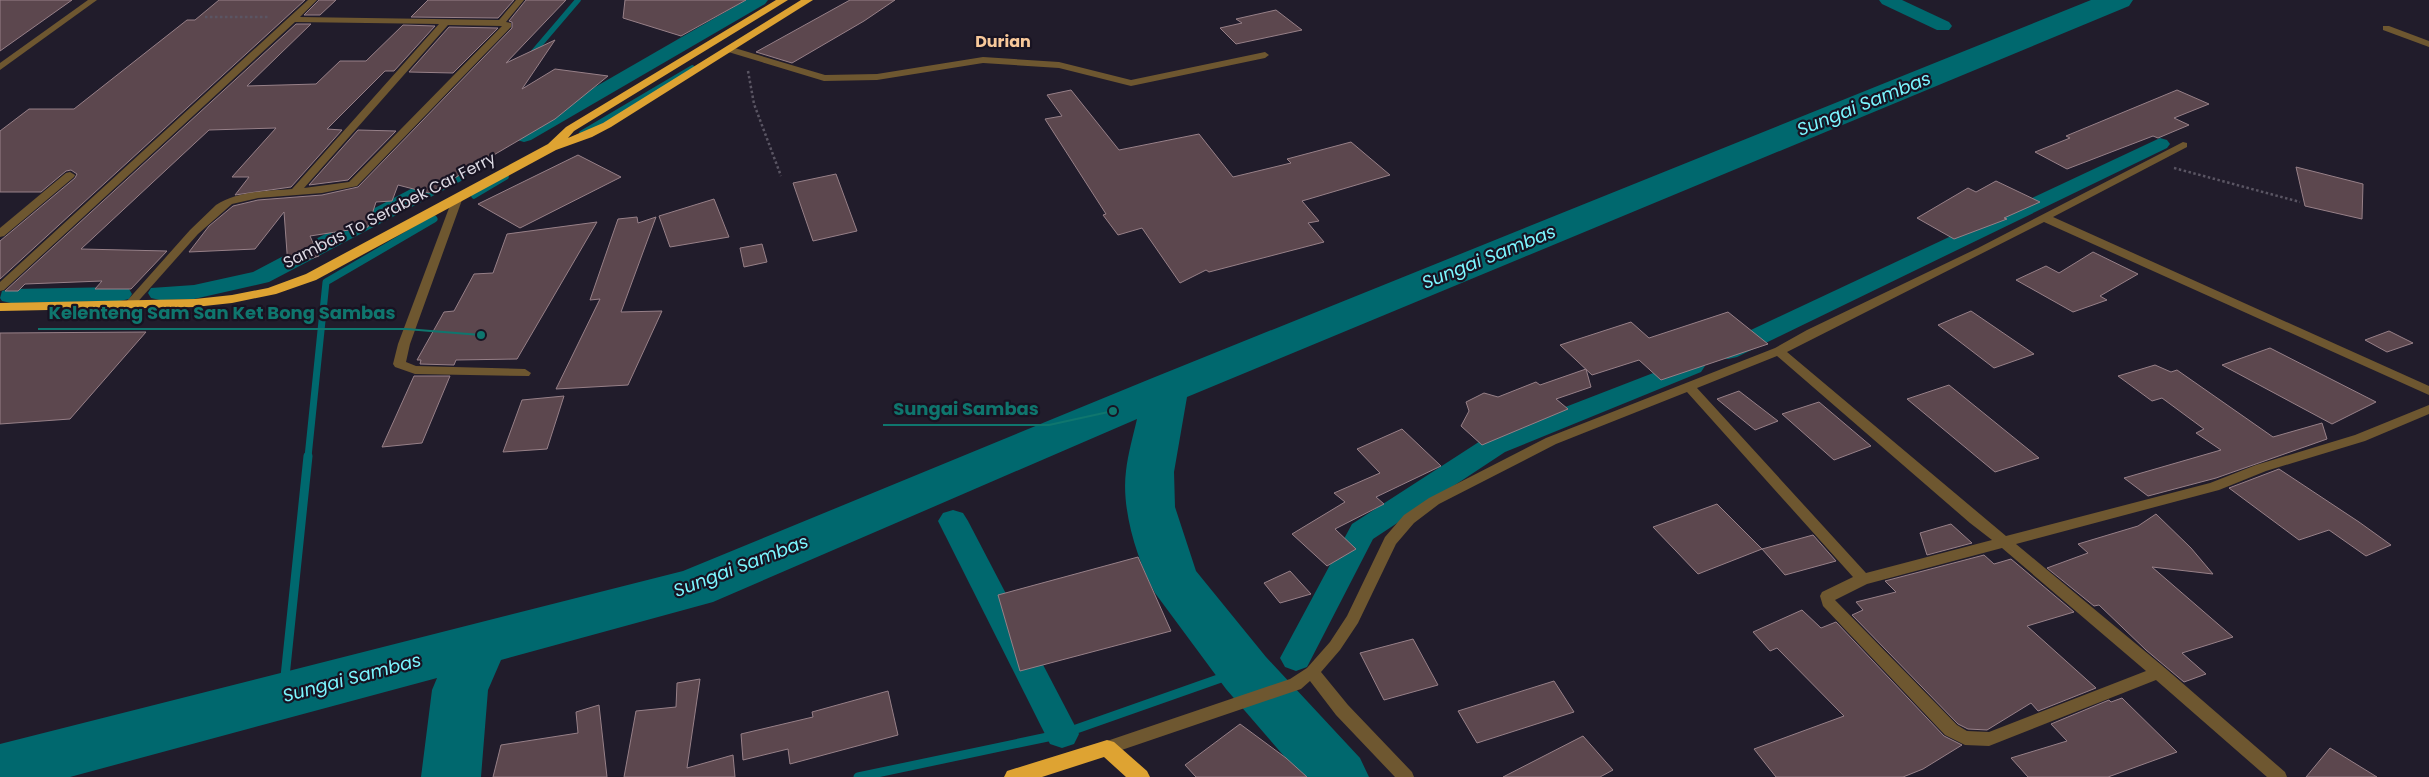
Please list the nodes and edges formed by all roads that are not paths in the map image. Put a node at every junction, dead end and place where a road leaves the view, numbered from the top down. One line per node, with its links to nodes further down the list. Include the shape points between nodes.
1 (93, 0): 13 (street)
2 (313, 0): 6 (street)
3 (520, 0): 8 (street)
4 (783, 0): 15 (highway, via 570,128)
5 (808, 0): 11 (highway)
6 (294, 18): 7 (street); 21 (street)
7 (446, 22): 8 (street); 17 (street)
8 (501, 23): 17 (street, via 508,25 354,184)
9 (2386, 28): 10 (street)
10 (2429, 44)
11 (728, 49): 12 (street, via 824,78 877,77 983,60 1059,65 1131,83); 15 (highway, via 607,125)
12 (1265, 55)
13 (0, 67)
14 (2183, 145): 19 (street)
15 (552, 147): 18 (highway, Sambas To Serabek Car Ferry)
16 (70, 175): 20 (street)
17 (294, 193): 22 (street, via 223,204)
18 (456, 200): 22 (highway, Sambas To Serabek Car Ferry, via 311,276 271,291 232,299); 25 (street, via 399,364 414,370)
19 (2043, 217): 24 (street); 27 (street)
20 (0, 234)
21 (0, 288)
22 (130, 304): 23 (highway, Sambas To Serabek Car Ferry)
23 (0, 307)
24 (1779, 351): 26 (street); 29 (street)
25 (525, 373)
26 (1688, 387): 30 (street); 31 (street, via 1551,441 1427,505 1390,541 1353,619)
27 (2429, 391)
28 (2429, 409): 29 (street, via 2360,438 2261,468 2214,487)
29 (2005, 541): 30 (street); 32 (street)
30 (1863, 580): 32 (street, via 1834,591 1827,596 1828,602 1952,730 1965,738 1989,739)
31 (1312, 672): 33 (street, via 1295,684); 36 (street, via 1342,710)
32 (2160, 672): 37 (street)
33 (1108, 748): 34 (highway); 35 (highway)
34 (1014, 777)
35 (1140, 777)
36 (1406, 777)
37 (2279, 777)

